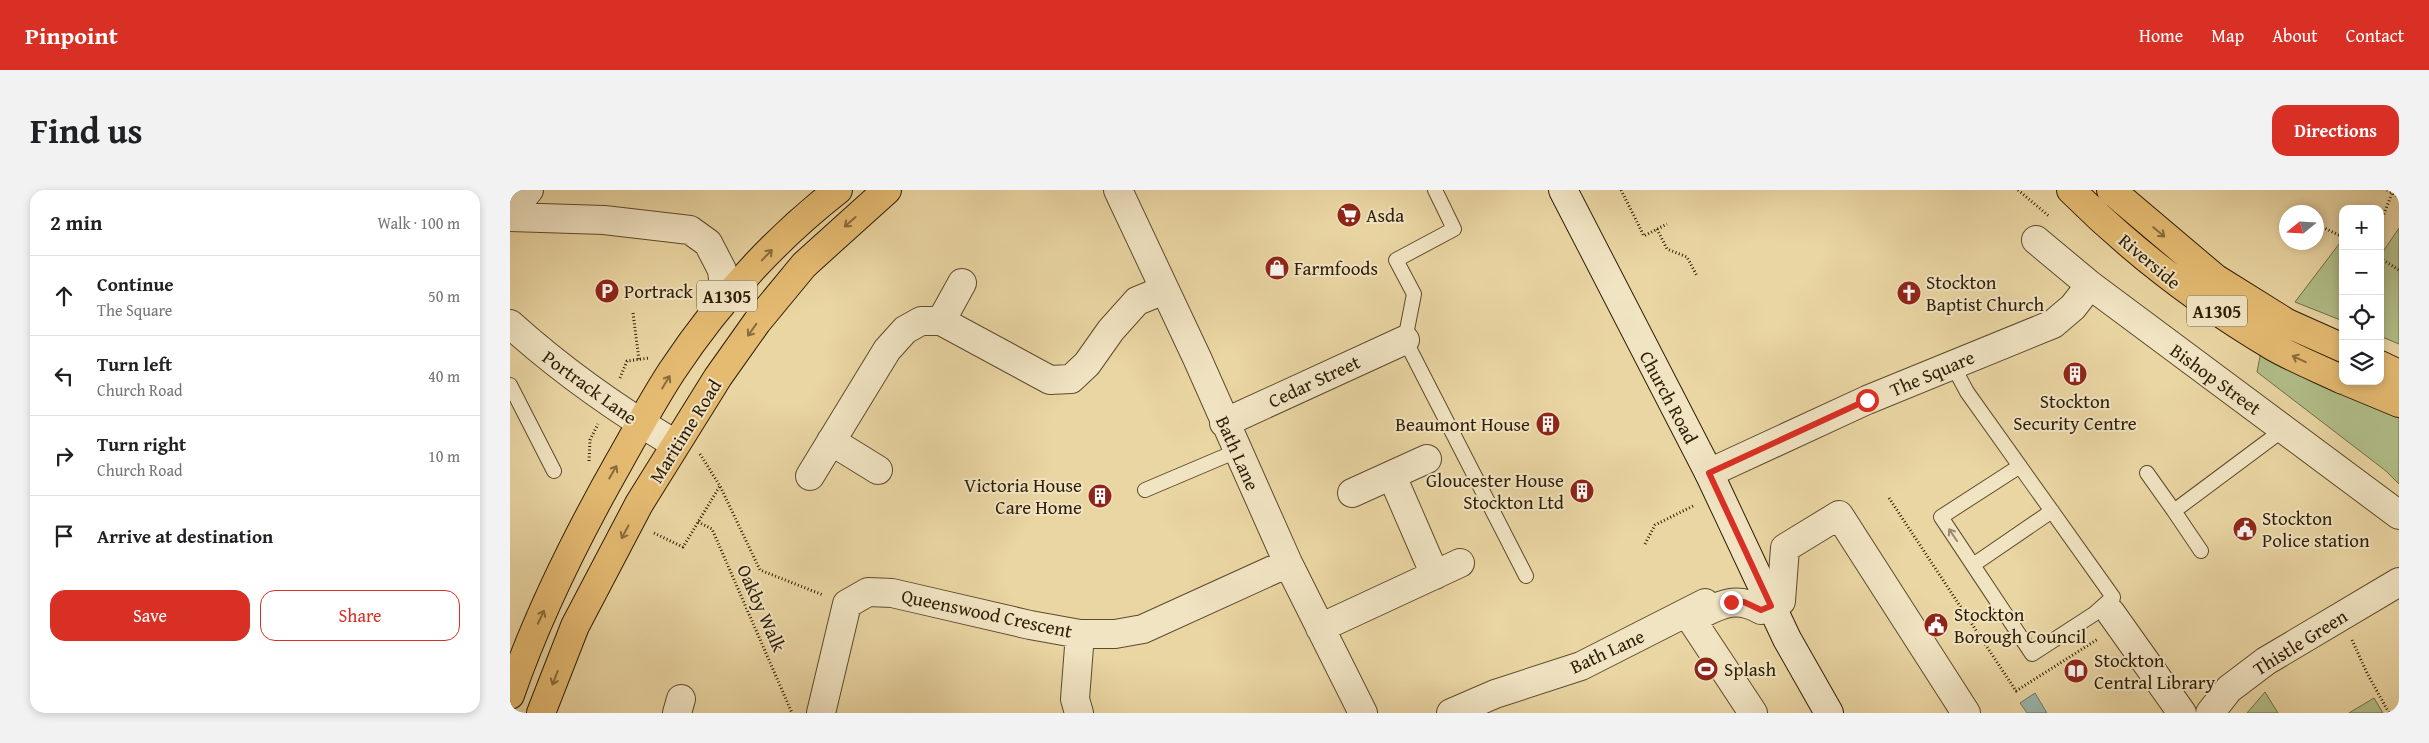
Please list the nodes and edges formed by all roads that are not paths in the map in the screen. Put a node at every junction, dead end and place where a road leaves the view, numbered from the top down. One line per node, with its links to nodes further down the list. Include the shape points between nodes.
1 (529, 190): 9 (street)
2 (887, 190): 30 (main road, Maritime Road / A1305, one-way to 30, via 804,264 775,298 718,377)
3 (1118, 190): 13 (street, Bath Lane)
4 (1435, 190): 17 (lane, via 1454,229 1396,260 1414,294)
5 (1563, 190): 36 (street, Church Road)
6 (2071, 190): 22 (main road, Riverside / A1305, one-way to 6, via 2275,348 2183,289 2103,222)
7 (2111, 190): 18 (main road, Riverside / A1305, one-way to 18, via 2215,278 2287,323)
8 (831, 192): 14 (main road, A1305, one-way to 8)
9 (510, 215): 14 (street, via 604,220 690,230 708,243 722,270)
10 (2036, 240): 12 (street, Bishop Street)
11 (962, 283): 15 (street)
12 (2090, 286): 19 (street, The Square, via 2074,307 2053,324); 28 (street, Bishop Street)
13 (1164, 290): 15 (street, via 1137,301 1087,364 1071,379 1050,380); 26 (street, Bath Lane)
14 (725, 298): 27 (main road, A1305, one-way to 14, via 672,371)
15 (941, 321): 29 (street, via 921,321 905,330 887,350)
16 (510, 324): 27 (street, Portrack Lane, via 609,404)
17 (1405, 340): 26 (street, Cedar Street); 50 (lane)
18 (2339, 346)
19 (1952, 364): 33 (lane, via 1967,392); 36 (street, The Square)
20 (2384, 367): 21 (main road)
21 (2399, 374)
22 (2339, 379)
23 (510, 385): 35 (lane)
24 (2354, 385): 25 (main road, Riverside / A1305)
25 (2399, 403)
26 (1224, 422): 31 (street, Bath Lane)
27 (641, 424): 30 (street, Portrack Lane); 57 (main road, A1305, one-way to 27, via 591,511)
28 (2284, 429): 43 (lane); 44 (street, Bishop Street)
29 (831, 442): 34 (street); 38 (street)
30 (686, 446): 59 (main road, Maritime Road / A1305, one-way to 59, via 639,504 575,626)
31 (1237, 451): 40 (lane); 46 (street, Bath Lane)
32 (1427, 459): 39 (street)
33 (2020, 466): 42 (lane); 48 (lane, one-way to 33, via 1941,517)
34 (878, 470)
35 (554, 471)
36 (1709, 473): 51 (street, Church Road)
37 (2147, 473): 43 (lane)
38 (810, 476)
39 (1392, 476): 41 (street); 49 (street)
40 (1145, 490)
41 (1352, 494)
42 (2052, 511): 48 (lane); 53 (lane)
43 (2174, 511): 45 (lane)
44 (2399, 514)
45 (2201, 551)
46 (1288, 563): 55 (street, Bath Lane); 56 (street, Queenswood Crescent, via 1143,629 1115,634)
47 (1460, 563): 49 (street)
48 (1973, 565): 53 (lane, via 2032,654)
49 (1435, 575): 55 (street)
50 (1526, 576)
51 (1758, 577): 54 (street, Church Road); 63 (street, Bath Lane, via 1581,666 1495,694)
52 (2399, 582): 68 (street, Thistle Green, via 2266,661 2229,689)
53 (2112, 605): 67 (street)
54 (1771, 606): 64 (street, via 1761,610 1744,602 1731,602 1691,619); 65 (street, Church Road); 66 (street, via 1781,601 1785,548 1839,515)
55 (1320, 628): 62 (street, Bath Lane)
56 (1080, 634): 60 (street, Queenswood Crescent, via 892,593 868,592 847,604); 61 (street, via 1075,699)
57 (518, 654): 58 (main road, A1305)
58 (510, 695)
59 (541, 713)
60 (821, 713)
61 (1080, 713)
62 (1363, 713)
63 (1451, 713)
64 (1753, 713)
65 (1829, 713)
66 (1966, 713)
67 (2182, 713)
68 (2210, 713)

